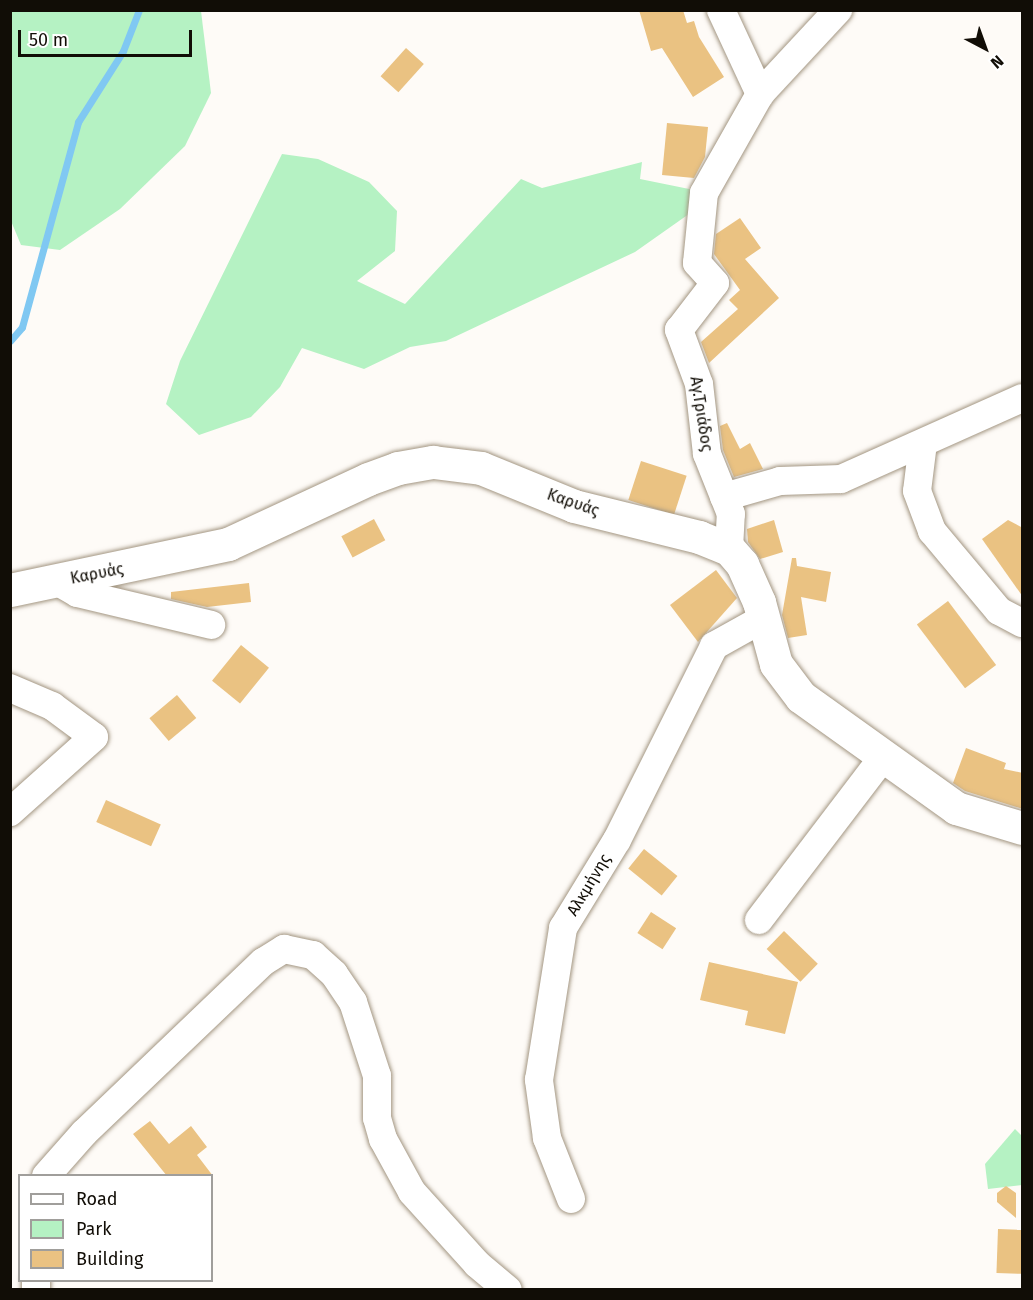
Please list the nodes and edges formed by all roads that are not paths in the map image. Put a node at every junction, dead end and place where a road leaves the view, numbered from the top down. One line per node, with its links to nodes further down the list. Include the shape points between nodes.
1 (721, 10): 3 (street)
2 (838, 10): 3 (street)
3 (760, 94): 6 (street, Αγ.Τριάδος, via 704,193 697,263 715,283 679,330 699,384 704,442)
4 (1023, 398): 5 (street)
5 (923, 443): 6 (street, via 841,479 780,481); 11 (street, via 917,491 932,531 999,611)
6 (724, 497): 7 (street, Αγ.Τριάδος, via 733,526)
7 (729, 549): 8 (street, Καρυάς, via 699,537 574,506 493,471 434,462 368,478 228,544); 10 (street, via 742,564)
8 (58, 582): 9 (street, Καρυάς); 12 (street, via 77,593)
9 (10, 590)
10 (764, 618): 14 (street, via 771,653 792,687); 19 (street, Αλκμήνης, via 714,646 617,840 564,928 539,1080 547,1138)
11 (1023, 623)
12 (211, 625)
13 (10, 688): 15 (street, via 52,706 94,737)
14 (883, 757): 16 (street, via 956,808); 17 (street)
15 (10, 812)
16 (1023, 828)
17 (759, 920)
18 (48, 1174): 20 (street, via 84,1132 263,962 284,949 313,955 334,974 353,1002 377,1076 377,1118 383,1139 412,1192 477,1264)
19 (571, 1199)
20 (508, 1290)

